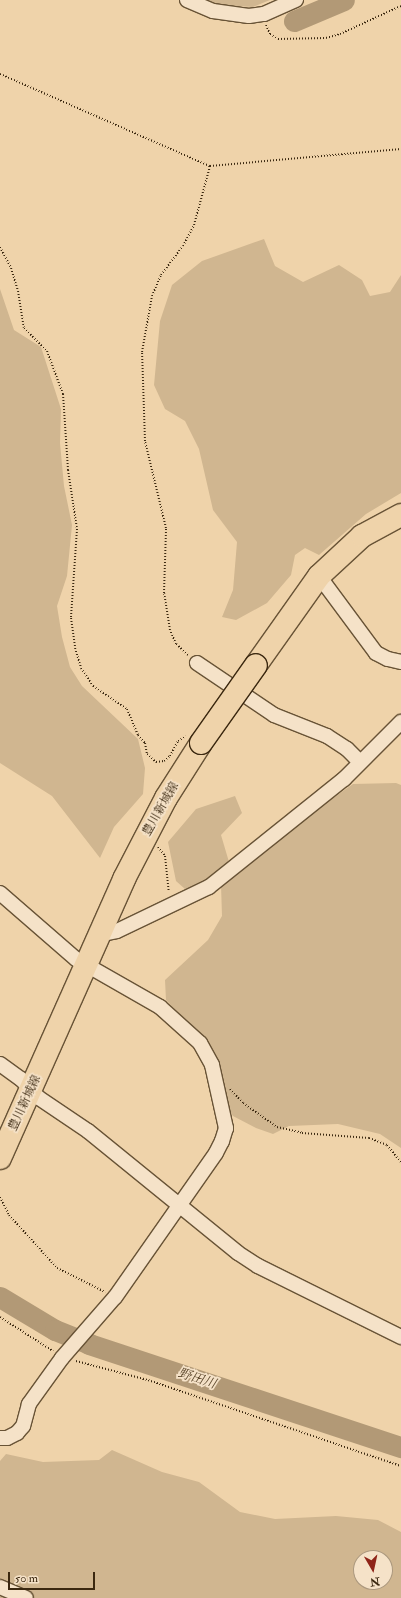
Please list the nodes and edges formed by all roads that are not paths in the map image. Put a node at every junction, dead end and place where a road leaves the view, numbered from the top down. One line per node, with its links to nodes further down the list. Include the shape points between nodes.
1 (187, 0): 2 (street, via 213,11 249,16 264,14)
2 (296, 0)
3 (401, 515): 4 (main road, 豊川新城線, via 362,536)
4 (320, 576): 5 (street, via 376,652 388,659); 10 (main road, 豊川新城線, bridge, via 201,743 166,798)
5 (401, 662)
6 (197, 663): 8 (street, via 274,716 327,736 347,749)
7 (401, 722): 8 (street)
8 (360, 762): 10 (street, via 344,779 209,887 118,931)
9 (0, 893): 11 (street)
10 (98, 935): 11 (main road, 豊川新城線)
11 (86, 965): 13 (main road, 豊川新城線); 15 (street, via 160,1007 200,1043 208,1055 226,1128 222,1141)
12 (0, 1064): 13 (street)
13 (32, 1089): 14 (main road, 豊川新城線); 15 (street)
14 (0, 1158)
15 (180, 1205): 16 (street, via 258,1266); 17 (street, via 115,1297 64,1356 29,1404 23,1426 17,1433)
16 (401, 1337)
17 (0, 1438)
18 (0, 1587): 19 (street)
19 (26, 1598)

